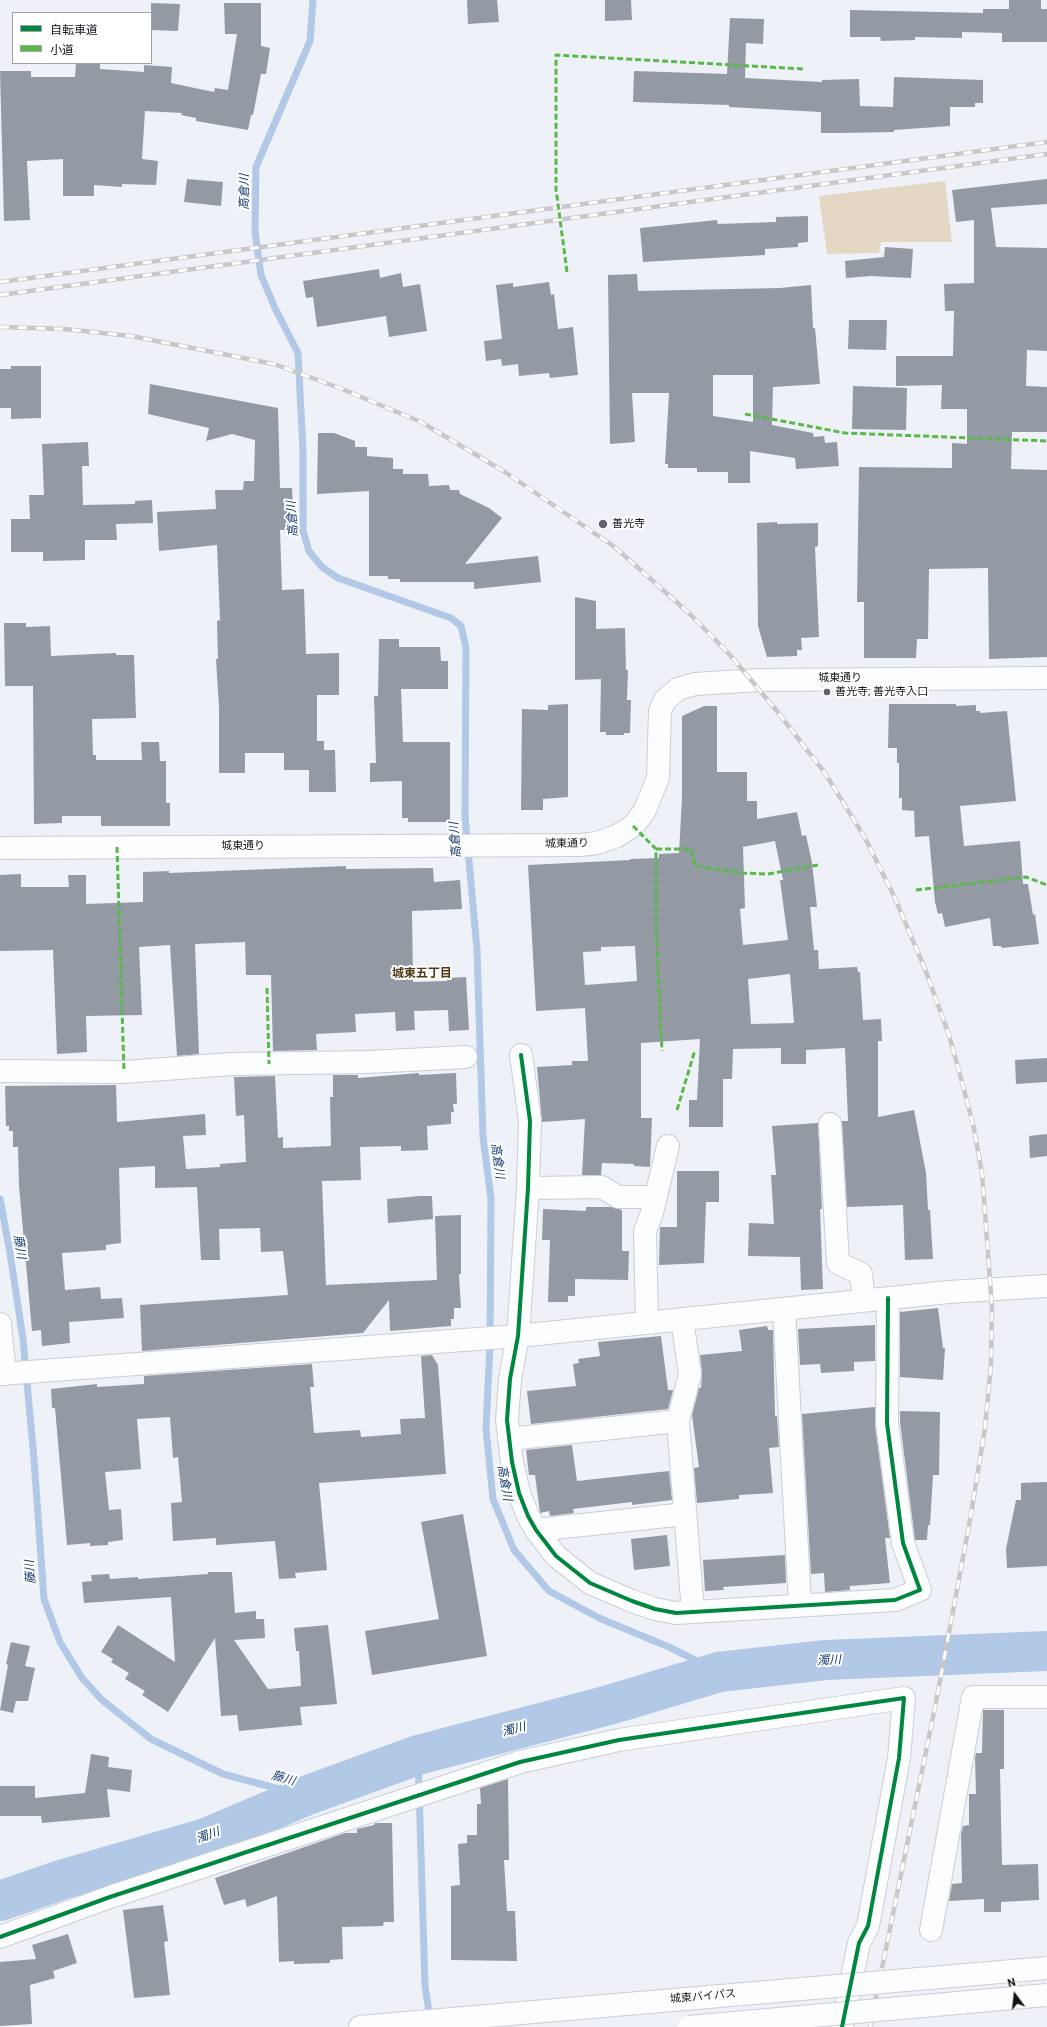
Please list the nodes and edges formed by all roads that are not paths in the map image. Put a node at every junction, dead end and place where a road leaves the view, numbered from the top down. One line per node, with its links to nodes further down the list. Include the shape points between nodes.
1 (1047, 678): 2 (main road, 城東通り, via 803,678 695,684 678,689 665,700 660,711 658,778 644,812 633,826 617,836 597,843)
2 (0, 848)
3 (521, 1055): 8 (main road, via 530,1121)
4 (466, 1058): 5 (main road, via 232,1064 124,1072)
5 (0, 1071)
6 (830, 1124): 12 (main road, via 838,1263 861,1274)
7 (668, 1146): 9 (main road)
8 (528, 1188): 9 (main road, via 602,1187 618,1197); 17 (main road)
9 (656, 1197): 15 (main road, via 645,1231)
10 (1047, 1286): 11 (main road)
11 (888, 1298): 12 (main road); 23 (main road, via 887,1423 903,1543 920,1590 895,1600)
12 (864, 1300): 13 (main road)
13 (784, 1309): 14 (main road); 23 (main road)
14 (682, 1319): 15 (main road); 19 (main road, via 690,1374)
15 (647, 1323): 17 (main road)
16 (0, 1324): 18 (main road)
17 (511, 1337): 18 (main road); 20 (main road, via 507,1420)
18 (5, 1373)
19 (678, 1421): 20 (main road); 21 (main road)
20 (509, 1439): 22 (main road, via 519,1493)
21 (685, 1514): 22 (main road); 24 (main road)
22 (536, 1530): 24 (main road, via 556,1556 590,1583 655,1609 676,1613)
23 (800, 1604): 24 (main road)
24 (693, 1612)
25 (1047, 1697): 26 (main road, via 973,1697)
26 (931, 1930)
27 (0, 1937): 32 (main road, via 110,1897 520,1762 619,1740 904,1698 898,1765 868,1926 859,1943)
28 (1047, 1968): 30 (main road, 城東バイパス, bridge)
29 (1047, 1995): 31 (main road, bridge)
30 (360, 2027)
31 (689, 2027)
32 (842, 2027)

